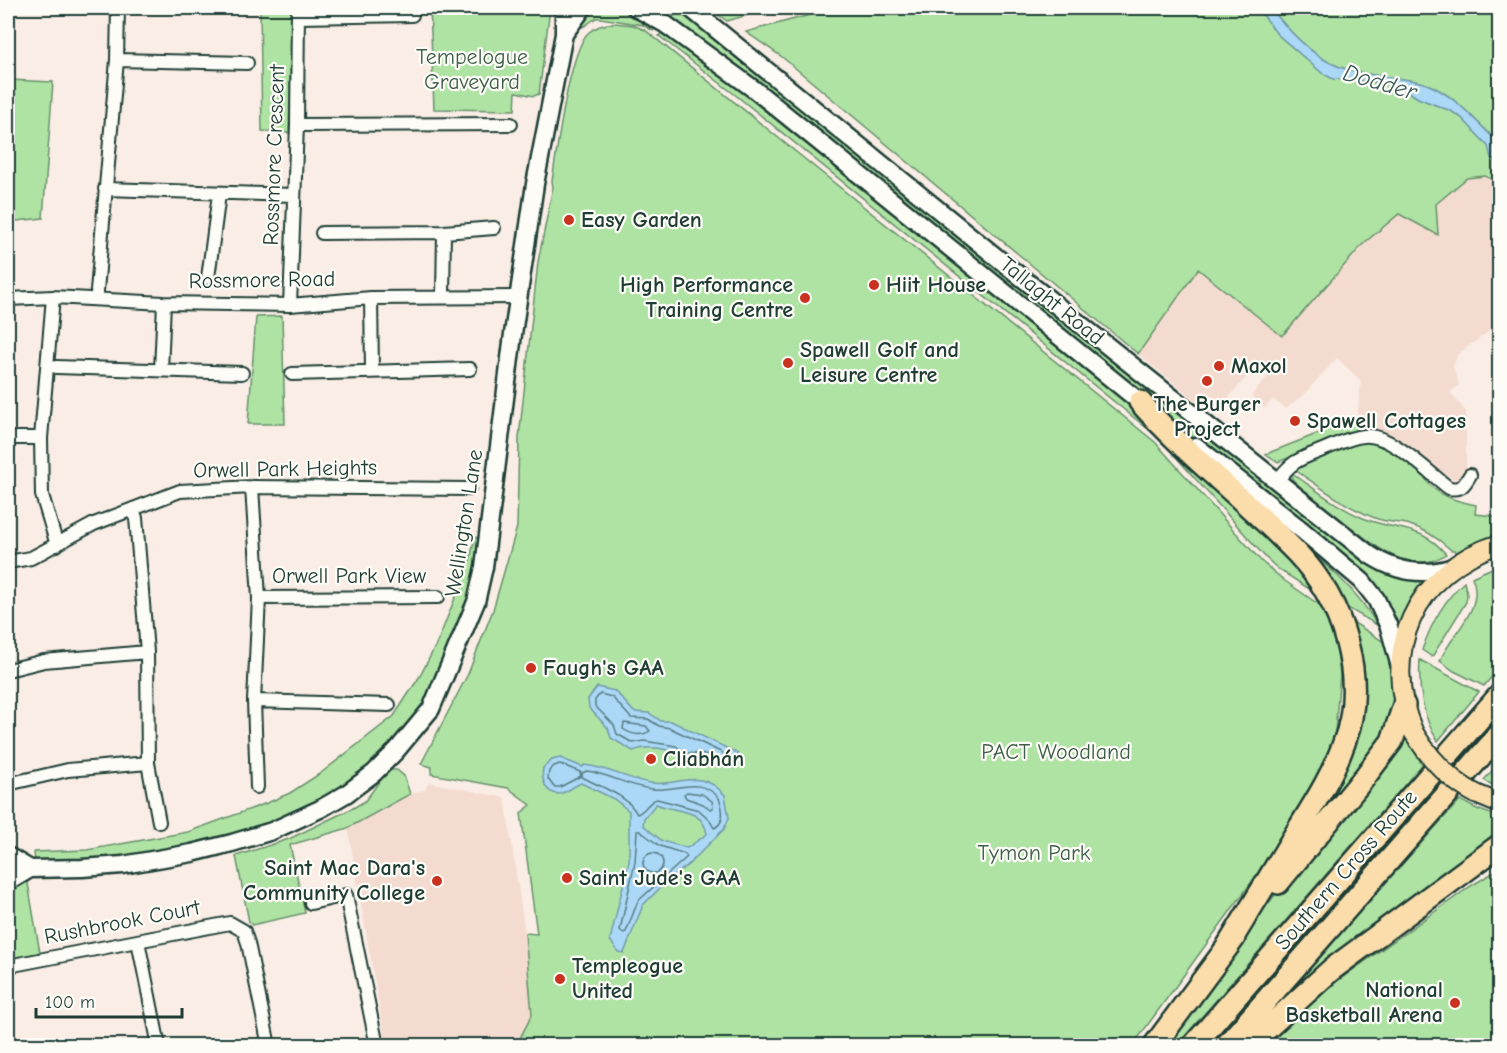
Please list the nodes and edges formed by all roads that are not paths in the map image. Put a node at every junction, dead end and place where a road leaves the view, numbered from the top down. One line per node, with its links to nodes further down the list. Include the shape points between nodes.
1 (118, 8): 9 (street)
2 (564, 8): 8 (main road, Wellington Lane)
3 (583, 8): 8 (main road, Wellington Lane)
4 (636, 8): 34 (main road, Tallaght Road, via 665,24 755,90)
5 (690, 8): 38 (main road, Tallaght Road)
6 (298, 12): 7 (street); 12 (street, Rossmore Crescent)
7 (406, 13)
8 (564, 34): 23 (main road, Wellington Lane)
9 (117, 60): 10 (street); 13 (street)
10 (247, 63)
11 (511, 123): 12 (street)
12 (297, 125): 15 (street, Rossmore Crescent)
13 (105, 189): 14 (street); 20 (street)
14 (219, 194): 15 (street); 19 (street)
15 (293, 195): 27 (street, Rossmore Crescent)
16 (494, 228): 18 (street)
17 (322, 232): 18 (street)
18 (444, 232): 21 (street)
19 (208, 278)
20 (97, 291)
21 (443, 296): 23 (street, Rossmore Road); 24 (street, Rossmore Road)
22 (53, 297): 25 (street, Rossmore Road); 26 (street, Rossmore Road); 36 (street)
23 (518, 297): 64 (main road, Wellington Lane, via 479,590 431,709 413,732 374,773 346,794 272,831 192,853 123,865)
24 (371, 298): 27 (street, Rossmore Road); 31 (street)
25 (8, 299)
26 (164, 303): 27 (street, Rossmore Road); 30 (street)
27 (290, 305)
28 (56, 367): 30 (street)
29 (470, 369): 31 (street)
30 (161, 370): 32 (street)
31 (372, 370): 33 (street)
32 (242, 373)
33 (292, 374)
34 (1140, 402): 49 (main road, Tallaght Road, via 1362,581 1389,627); 69 (highway, via 1312,570 1342,625 1351,665 1353,689 1345,741 1324,787)
35 (8, 438): 36 (street)
36 (41, 438): 43 (street, via 42,495)
37 (1470, 475): 38 (street, via 1462,488 1449,488 1392,444 1364,435 1296,460)
38 (1276, 482): 45 (main road, Tallaght Road, via 1382,563 1419,573)
39 (252, 487): 40 (street, Orwell Park Heights); 41 (street, Orwell Park Heights, via 180,492); 47 (street, Orwell Park View)
40 (469, 489)
41 (133, 509): 43 (street, Orwell Park Heights, via 94,524); 48 (street)
42 (1500, 544): 45 (main road)
43 (57, 545): 44 (street, Orwell Park Heights, via 32,558)
44 (8, 562)
45 (1454, 567): 49 (main road, via 1434,582 1421,599 1404,638)
46 (438, 597): 47 (street, Orwell Park View)
47 (259, 598): 52 (street, Orwell Park View)
48 (147, 652): 50 (street, via 44,661); 56 (street)
49 (1399, 663): 54 (main road)
50 (8, 670)
51 (1500, 695): 76 (highway, Southern Cross Route)
52 (254, 701): 53 (street); 58 (street, Orwell Park View)
53 (389, 705)
54 (1404, 705): 59 (main road, bridge, via 1414,733 1440,768 1455,782); 69 (highway, via 1392,741 1365,778)
55 (1500, 734): 77 (highway)
56 (148, 763): 57 (street, via 68,770); 60 (street)
57 (8, 784)
58 (257, 787)
59 (1500, 804)
60 (159, 822)
61 (1500, 845): 67 (highway)
62 (8, 856): 64 (main road)
63 (1500, 859): 67 (highway)
64 (30, 870): 65 (main road, Wellington Lane)
65 (8, 882)
66 (311, 903): 74 (street, via 346,896)
67 (1395, 922): 71 (highway)
68 (138, 941): 70 (street, Rushbrook Court); 72 (street); 73 (street, Rushbrook Court, via 230,923 244,931)
69 (1227, 947): 75 (highway)
70 (8, 966)
71 (1291, 1005): 78 (highway); 79 (highway)
72 (159, 1046)
73 (269, 1046)
74 (377, 1046)
75 (1154, 1046)
76 (1193, 1046)
77 (1226, 1046)
78 (1248, 1046)
79 (1256, 1046)

